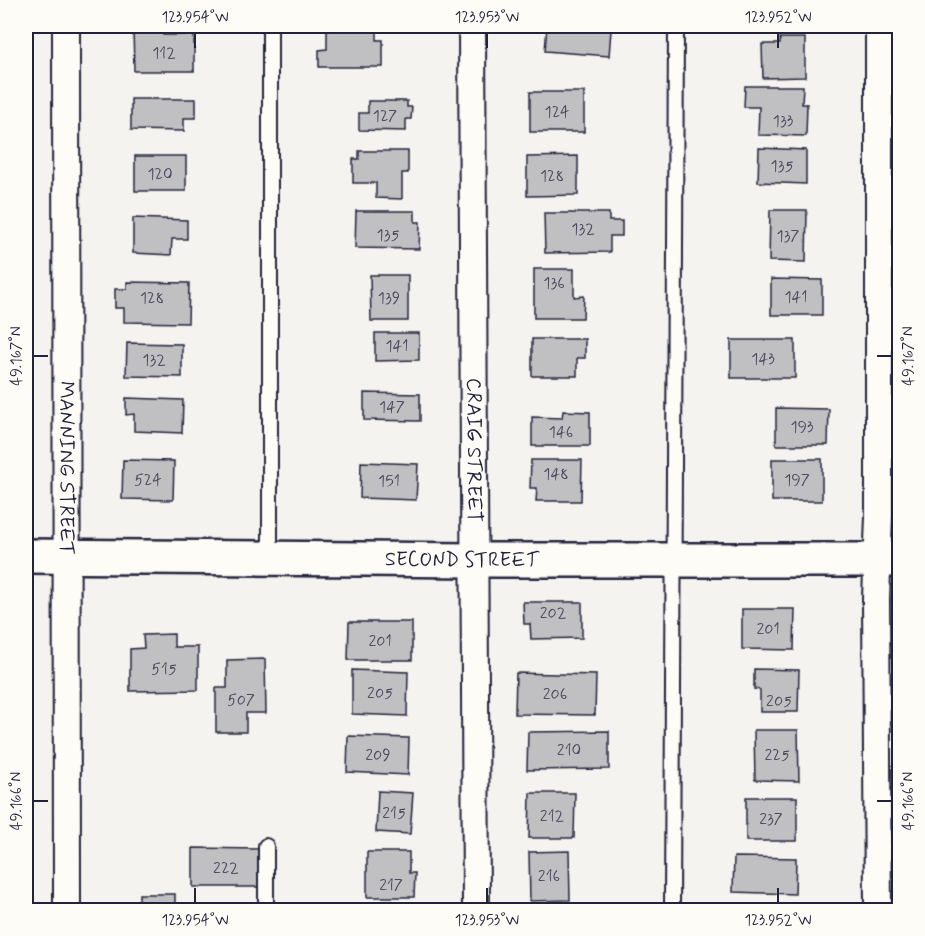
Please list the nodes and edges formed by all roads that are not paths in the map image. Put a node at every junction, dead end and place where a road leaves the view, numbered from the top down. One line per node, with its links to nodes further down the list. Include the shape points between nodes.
1 (66, 26): 7 (street, MANNING STREET)
2 (270, 26): 8 (lane)
3 (472, 26): 9 (street, CRAIG STREET)
4 (676, 26): 10 (lane)
5 (879, 26): 11 (street, via 879,516)
6 (26, 556): 7 (street, SECOND STREET)
7 (67, 557): 8 (street, SECOND STREET); 13 (street, MANNING STREET)
8 (270, 559): 9 (street, SECOND STREET)
9 (474, 560): 10 (street, SECOND STREET); 15 (street, CRAIG STREET)
10 (673, 560): 11 (street, SECOND STREET); 16 (lane)
11 (888, 560): 17 (street)
12 (266, 846): 14 (lane)
13 (67, 910)
14 (266, 910)
15 (476, 910)
16 (672, 910)
17 (878, 910)

